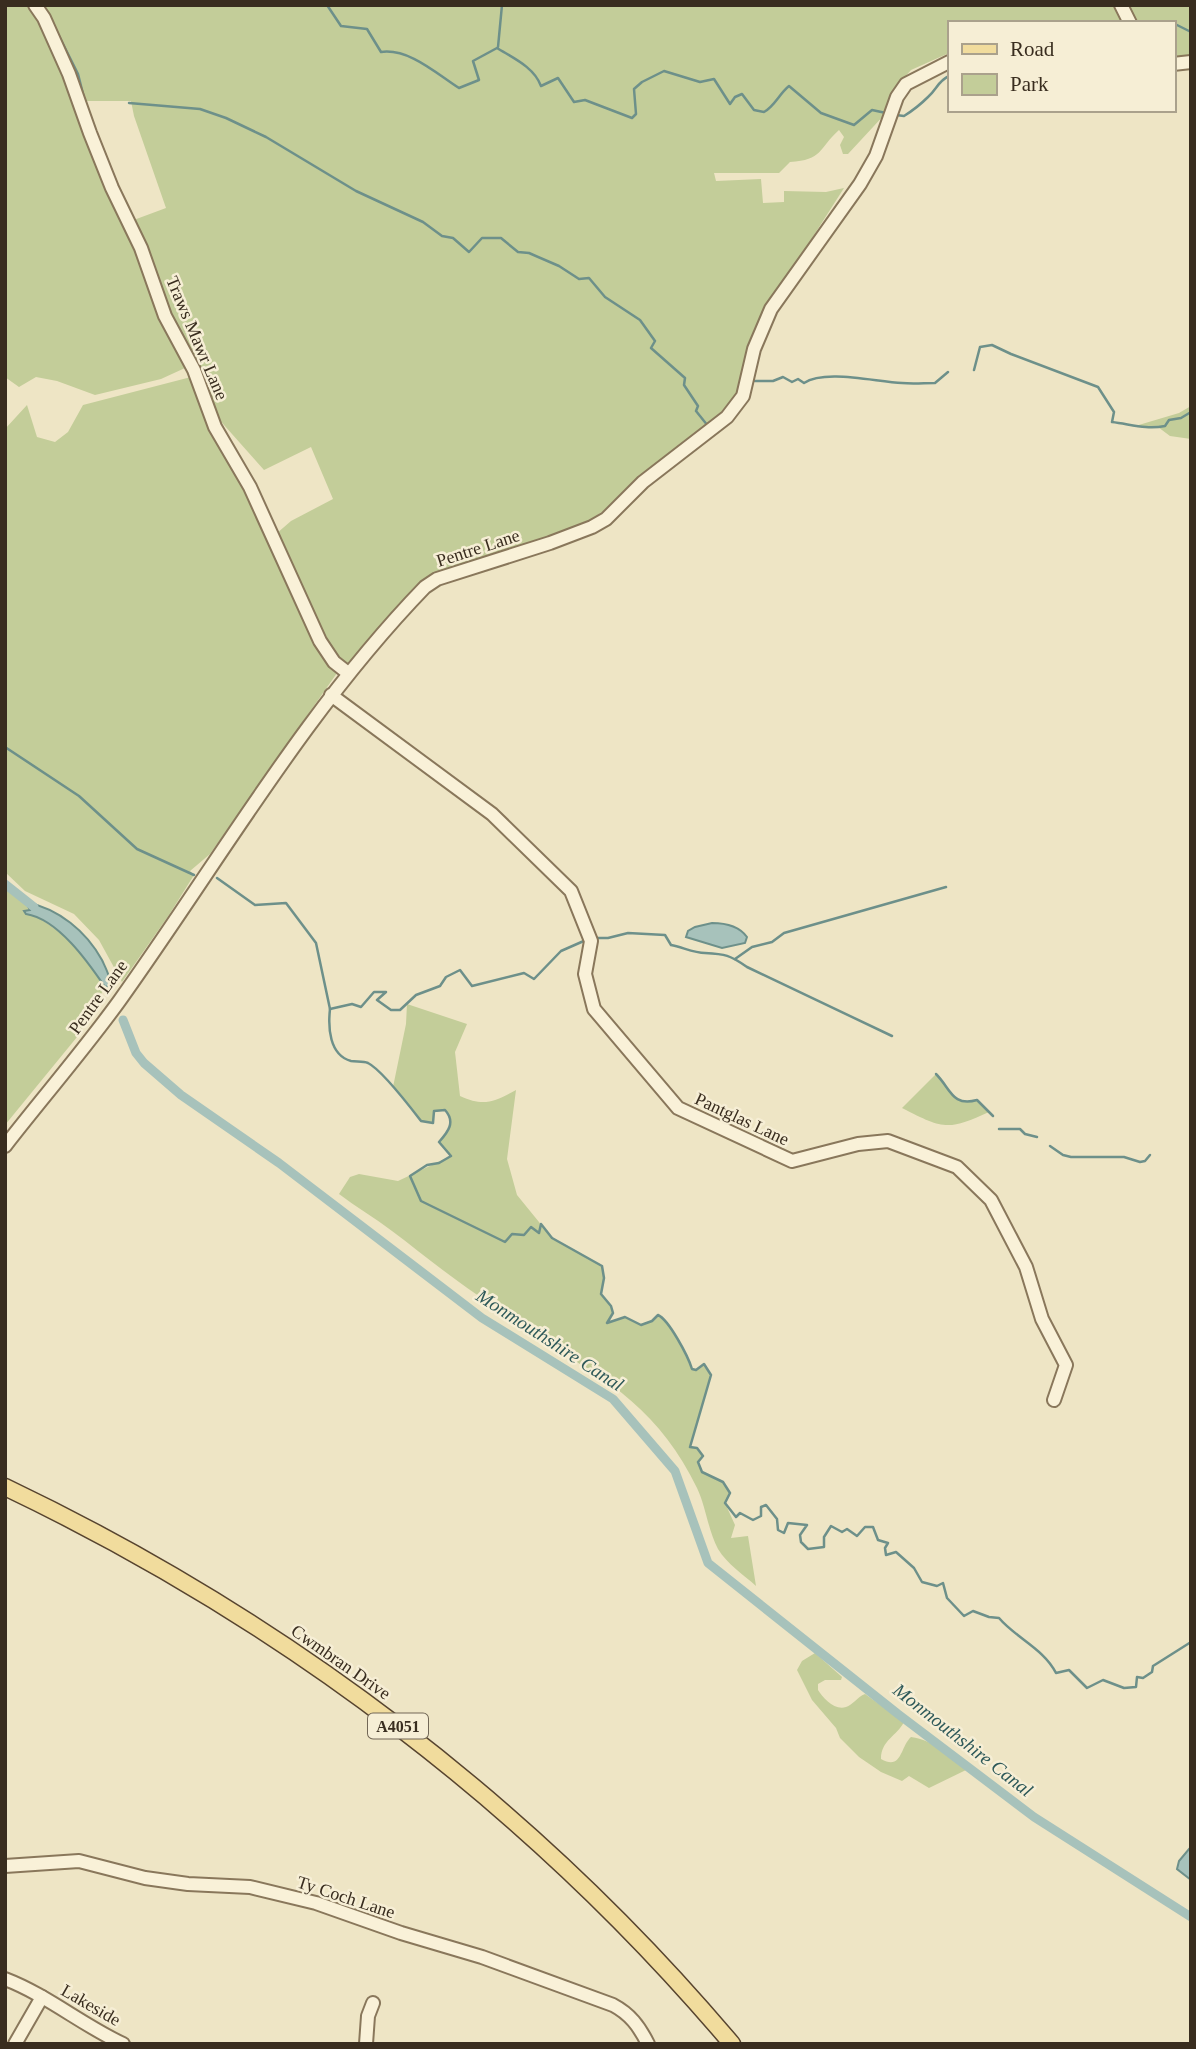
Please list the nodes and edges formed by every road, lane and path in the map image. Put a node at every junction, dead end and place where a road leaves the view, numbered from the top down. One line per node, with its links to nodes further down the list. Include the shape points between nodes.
1 (35, 5): 5 (street, Traws Mawr Lane, via 69,74 112,188 215,427 250,487 320,641)
2 (1121, 5): 3 (street)
3 (1129, 21)
4 (948, 63): 5 (street, Pentre Lane, via 905,85 897,97 876,156 860,184 771,309 754,349 742,398 727,417 592,527 437,579)
5 (348, 673): 6 (street, Pentre Lane)
6 (331, 695): 7 (street, Pentre Lane, via 120,1000); 8 (street, Pantglas Lane, via 492,814 571,891 589,935 585,974 594,1009 678,1108 792,1161 888,1141 957,1167 991,1200 1026,1267 1042,1319 1066,1366)
7 (5, 1146)
8 (1054, 1400)
9 (5, 1487): 18 (main road, Cwmbran Drive / A4051, via 194,1587 332,1677 425,1747 571,1872 660,1961)
10 (5, 1866): 17 (street, Ty Coch Lane, via 79,1861 145,1878 250,1887 316,1903 613,2005 626,2012)
11 (5, 1979): 12 (street, Lakeside)
12 (42, 1997): 14 (street, Lakeside); 15 (street, Lakeside)
13 (373, 2003): 16 (street)
14 (15, 2044)
15 (123, 2044)
16 (366, 2044)
17 (649, 2044)
18 (732, 2044)

